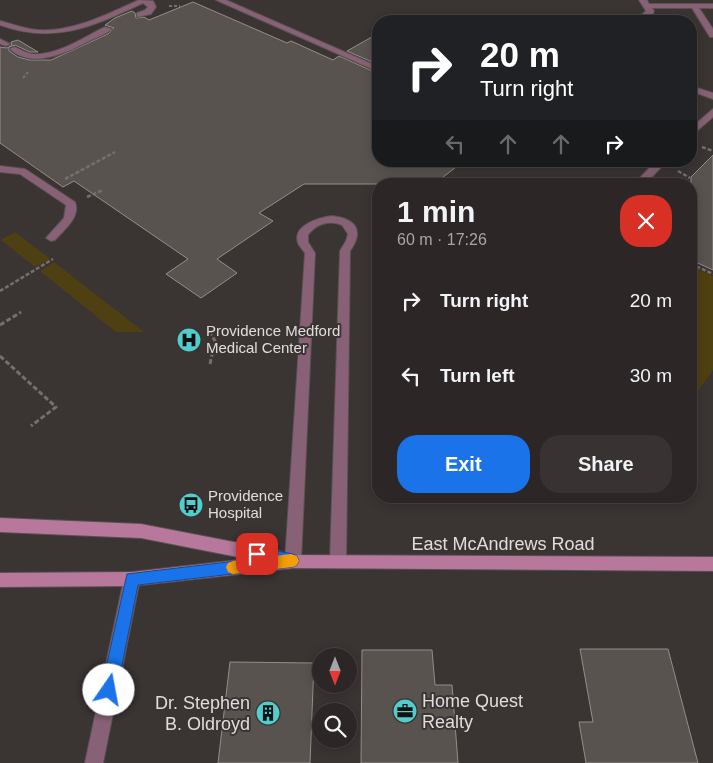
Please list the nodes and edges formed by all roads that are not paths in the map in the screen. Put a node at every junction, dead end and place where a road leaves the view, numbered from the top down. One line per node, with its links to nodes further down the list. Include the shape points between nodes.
1 (144, 0): 6 (street, via 152,7); 8 (street, via 63,32 21,30)
2 (220, 0): 12 (street)
3 (645, 3): 4 (street); 7 (street, via 650,11)
4 (694, 6): 5 (street); 10 (street)
5 (713, 6)
6 (140, 15)
7 (648, 15)
8 (0, 22)
9 (108, 30): 11 (street, via 49,55 30,56)
10 (713, 35)
11 (14, 49)
12 (372, 67)
13 (697, 90): 14 (street)
14 (713, 96)
15 (713, 112): 16 (street)
16 (697, 127)
17 (656, 167): 19 (street)
18 (0, 169): 20 (street, via 22,171 71,204 69,218)
19 (645, 178)
20 (51, 238)
21 (0, 526): 22 (main road, East McAndrews Road, via 141,531)
22 (293, 561): 23 (main road, East McAndrews Road); 23 (street, via 310,253 303,235 312,224 328,218 346,223 354,234 345,251); 25 (main road, East McAndrews Road)
23 (338, 561): 24 (main road, East McAndrews Road)
24 (713, 564)
25 (132, 579): 26 (main road, East McAndrews Road); 27 (street)
26 (0, 580)
27 (94, 763)

